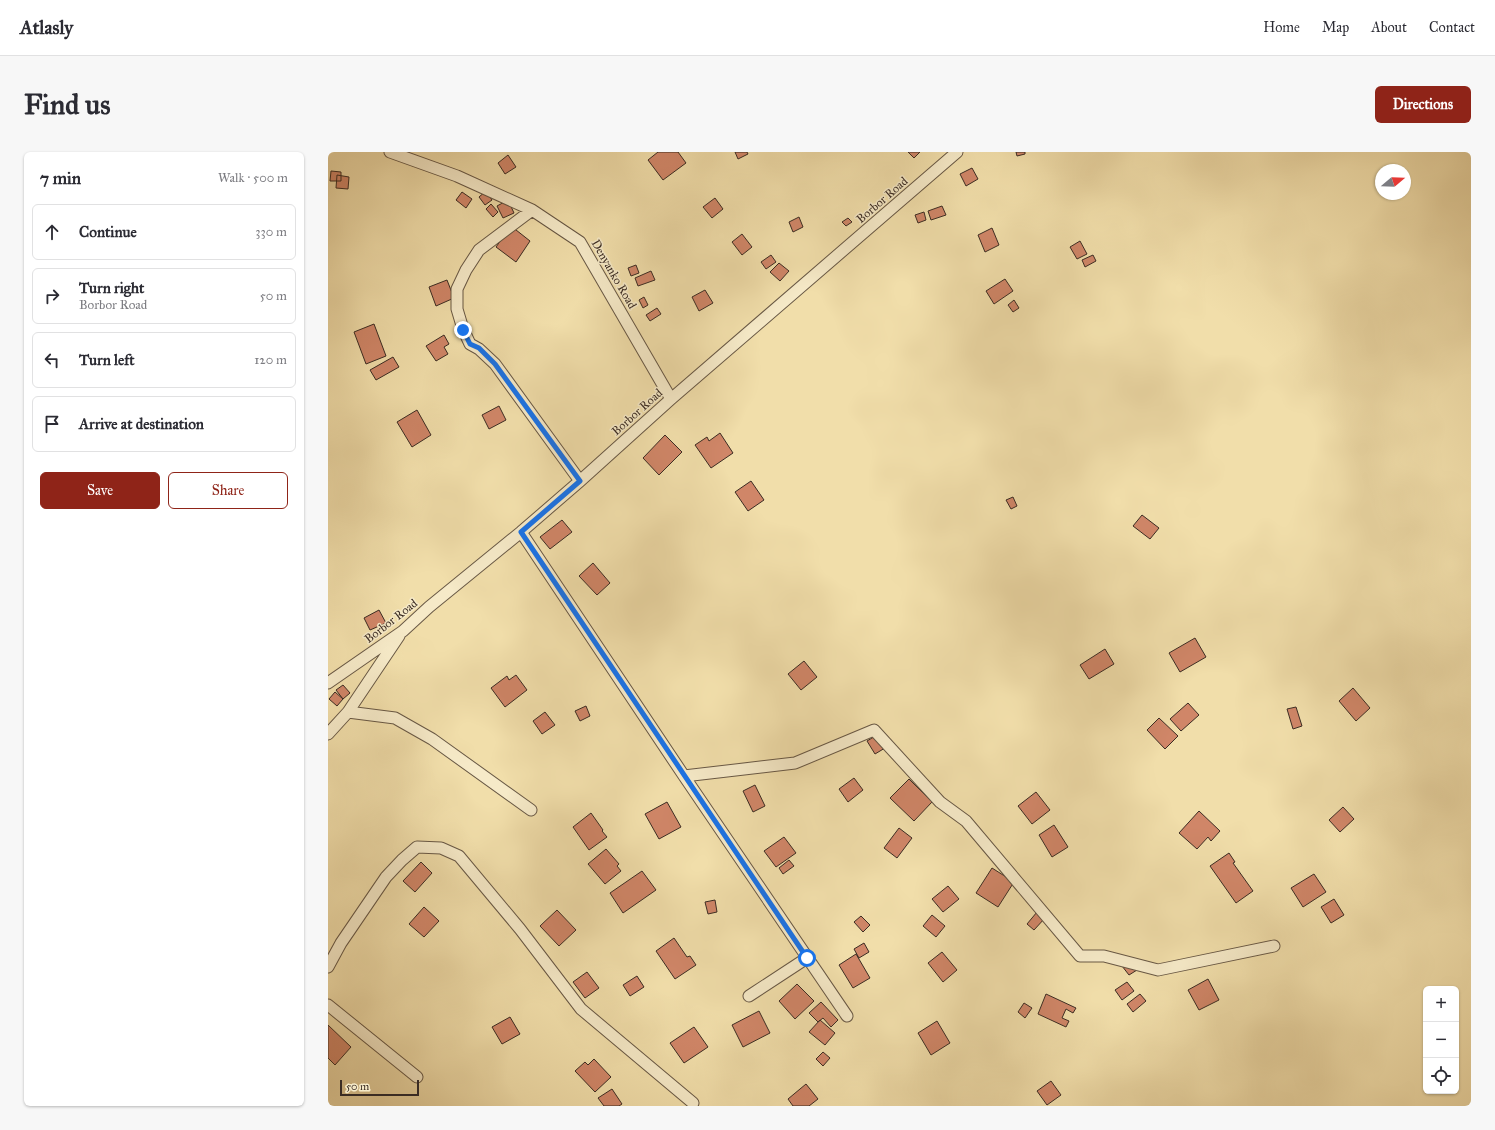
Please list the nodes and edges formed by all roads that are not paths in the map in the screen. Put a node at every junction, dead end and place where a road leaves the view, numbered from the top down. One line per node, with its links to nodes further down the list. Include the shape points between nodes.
1 (390, 152): 3 (street, Denyanko Road, via 457,176)
2 (957, 152): 4 (street, Borbor Road)
3 (532, 210): 4 (street, Denyanko Road, via 580,242); 5 (street, via 479,250 457,289 457,309 470,344 479,348 495,364)
4 (671, 399): 5 (street, Borbor Road)
5 (580, 481): 6 (street, Borbor Road)
6 (521, 532): 7 (street, Borbor Road); 11 (street)
7 (403, 631): 8 (street, Borbor Road); 9 (street)
8 (328, 683)
9 (348, 712): 10 (street); 12 (street, via 395,718 432,739)
10 (328, 734)
11 (684, 776): 13 (street, via 795,763 874,730 940,802 966,821 1080,956 1104,956 1158,970); 14 (street)
12 (531, 810)
13 (1274, 946)
14 (807, 958): 16 (street); 18 (street)
15 (328, 967): 20 (street, via 341,943 386,877 402,860 417,847 441,848 459,856 520,929 581,1009)
16 (749, 996)
17 (328, 1005): 19 (street)
18 (847, 1016)
19 (417, 1077)
20 (693, 1103)

